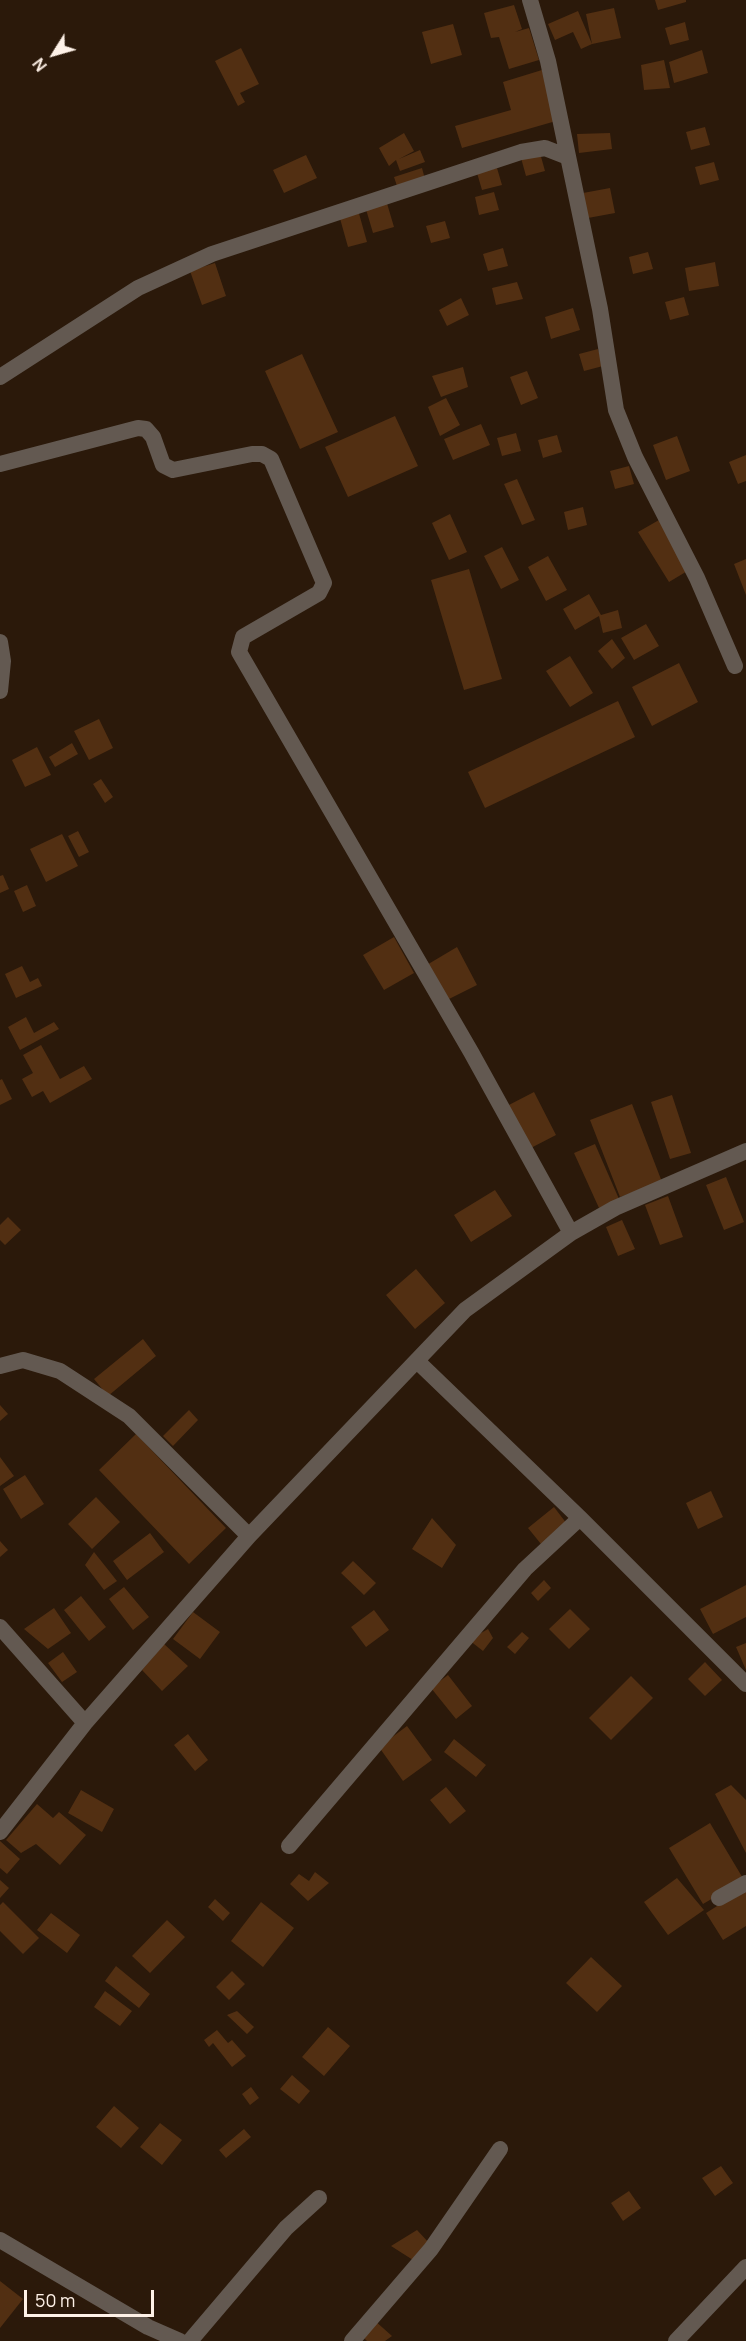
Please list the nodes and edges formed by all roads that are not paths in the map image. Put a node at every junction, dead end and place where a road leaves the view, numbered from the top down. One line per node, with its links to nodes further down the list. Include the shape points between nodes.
1 (530, 0): 2 (street, via 548,61)
2 (568, 157): 3 (street, via 545,148 521,152 212,254 138,288); 6 (street, via 600,309 616,410)
3 (0, 378)
4 (0, 464): 9 (street, via 138,428 146,429 153,437 163,465 172,470 252,454 271,459 324,584 319,593 243,637 239,652)
5 (0, 642): 7 (street)
6 (735, 666)
7 (0, 691)
8 (746, 1151): 9 (street, via 615,1208)
9 (571, 1233): 10 (street, via 465,1310)
10 (417, 1361): 12 (street); 13 (street)
11 (0, 1366): 13 (street, via 23,1360 60,1371 129,1416)
12 (580, 1518): 15 (street); 18 (street, via 525,1569)
13 (249, 1536): 16 (street)
14 (0, 1627): 16 (street)
15 (746, 1684)
16 (85, 1724): 17 (street)
17 (0, 1832)
18 (289, 1846)
19 (746, 1883): 20 (street)
20 (719, 1898)
21 (500, 2149): 27 (street, via 431,2248)
22 (318, 2198): 26 (street, via 286,2228)
23 (0, 2240): 25 (street, via 148,2327)
24 (746, 2267): 28 (street)
25 (180, 2341)
26 (190, 2341)
27 (352, 2341)
28 (676, 2341)

